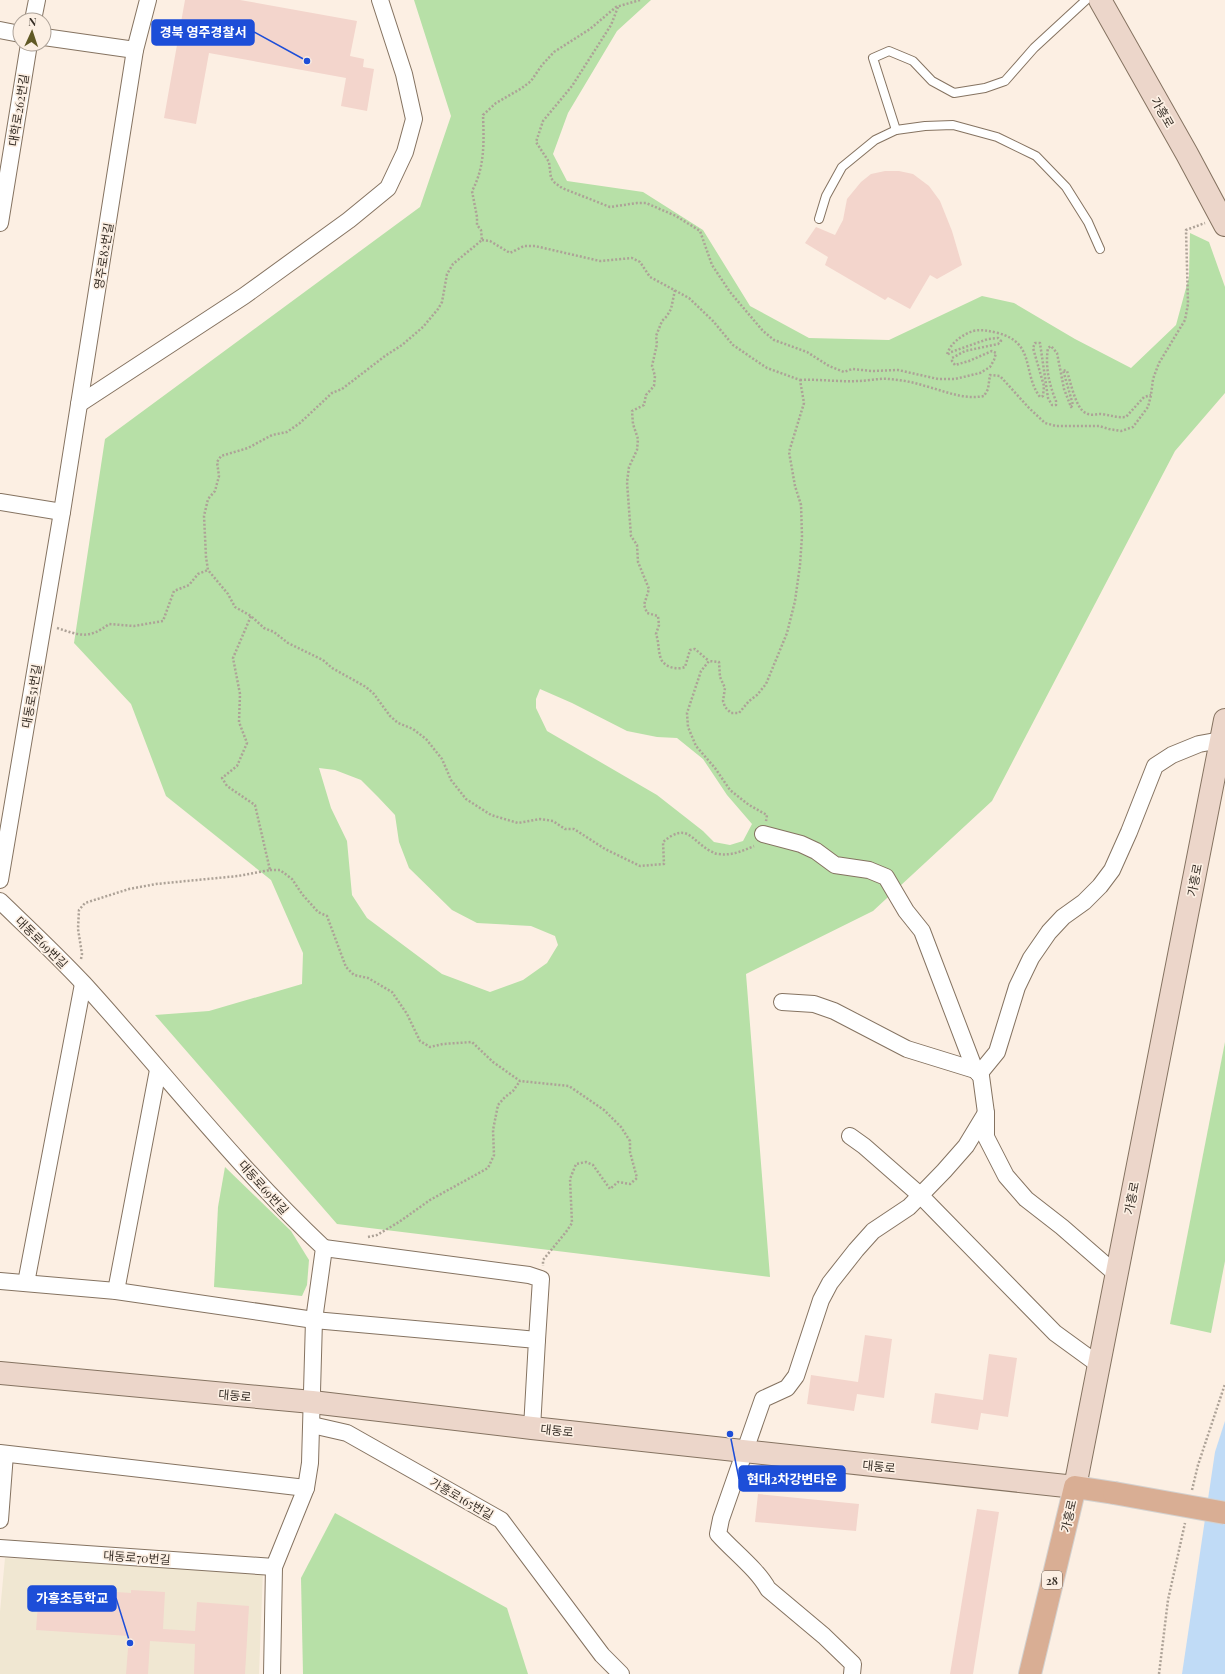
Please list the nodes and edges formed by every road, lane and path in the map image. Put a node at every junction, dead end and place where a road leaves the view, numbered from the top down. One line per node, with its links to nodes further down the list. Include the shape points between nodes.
1 (37, 0): 8 (street)
2 (148, 0): 12 (street, 영주로82번길)
3 (380, 0): 23 (street, via 404,74 414,119 405,152 388,188 349,220 244,296)
4 (640, 0): 7 (path)
5 (1086, 0): 14 (lane, via 1034,48 1005,81 984,88 954,93 932,81 913,61 895,53 889,51 873,58)
6 (1100, 0): 16 (main road, 가흥로)
7 (618, 7): 18 (path, via 554,52 531,81 496,103 483,115 483,156 479,179 472,191); 22 (path, via 611,24 572,86 543,121 536,142 549,162 551,178 555,183 610,207 646,203 676,216 700,231 712,265 730,292 763,331 774,340 808,352 829,366 844,372 852,369 898,370 947,380 980,373 990,367 996,353 992,351 969,362 955,365 952,358 965,351 998,344 1001,341 998,338 988,339 947,355 952,345 964,334 984,330 1012,338 1021,348 1035,391 1040,397 1043,396 1044,386 1033,348 1035,343 1040,343 1048,398 1052,405 1056,405 1056,401 1047,374 1046,356 1051,346 1057,353 1064,389 1071,407 1072,400 1063,370 1067,371 1082,412 1088,414 1126,417 1144,397)
8 (35, 12)
9 (0, 30): 10 (street)
10 (12, 32)
11 (52, 38): 12 (street)
12 (135, 50): 23 (street, 영주로82번길)
13 (28, 52): 17 (street, 대학로262번길)
14 (896, 130): 15 (lane, via 875,140 842,168 826,196); 19 (lane, via 953,125 998,137 1036,156 1066,187 1088,222)
15 (819, 219)
16 (1223, 221): 22 (path, via 1186,230 1188,304 1184,320 1152,379)
17 (0, 223)
18 (482, 240): 20 (path, via 510,253 524,246 535,246 600,261 632,258 640,262 650,277); 26 (path, via 453,264 447,274 442,302 438,309 402,345 342,389 332,392 287,432 272,435 248,448 222,456 217,462 220,476 215,491 208,499 204,516)
19 (1100, 249)
20 (675, 290): 21 (path, via 689,298 733,344 755,360 767,368); 29 (path, via 671,309 656,336 657,344 652,366 654,386 646,395 644,405 632,411 638,439 627,482 631,536 637,545 638,562 650,589 644,605 647,613 658,616 656,634 661,659 668,666 680,669 685,667 690,650 695,649)
21 (800, 380): 22 (path, via 860,381 887,378 974,398 984,396 990,375 1000,376 1045,423 1056,426 1099,426 1122,431 1132,427 1148,407); 29 (path, via 804,403 789,452 801,505 802,536 795,601 787,633 766,684 739,713 730,713 725,707 725,688 720,677 719,662)
22 (1152, 395)
23 (79, 404): 25 (street, 영주로82번길)
24 (0, 502): 25 (street)
25 (62, 512): 28 (street, 대동로51번길)
26 (208, 570): 27 (path, via 228,594 235,607); 28 (path, via 198,574 190,585 174,591 163,620 134,626 109,624 84,636)
27 (251, 616): 31 (path, via 264,628 288,643 323,660 366,687 398,723 426,739 442,759 451,780 466,799 491,815 518,823 540,819 553,821 565,829 574,829 605,849 640,866 664,864 663,842 672,834 685,833 717,854 737,854 757,844); 32 (path, via 233,658 240,694 239,722 247,743 237,766 222,778 227,786 255,805)
28 (43, 623): 33 (street, 대동로51번길)
29 (709, 661): 31 (path, via 701,671 687,713 688,727 696,746 730,790 767,815)
30 (1223, 730): 39 (street, via 1199,744 1172,754 1154,766 1112,870 1084,902 1063,917 1049,932 1031,958 1017,987 997,1052); 46 (main road, 가흥로)
31 (763, 834): 39 (street, via 801,844 816,851 834,865 869,870 886,877 906,911 922,931)
32 (270, 870): 35 (path, via 238,876 156,884 129,889 85,903 79,910 78,929 82,954); 40 (path, via 280,870 292,879 318,912 327,916 346,967 354,975 368,978 392,992 407,1014 420,1041 430,1047 472,1042 492,1062)
33 (0, 880)
34 (0, 901): 35 (street, 대동로69번길)
35 (72, 972): 36 (street, 대동로69번길)
36 (83, 984): 38 (street, 대동로69번길); 49 (street)
37 (782, 1002): 39 (street, via 814,1004 834,1011 907,1049)
38 (158, 1070): 45 (street, 대동로69번길, via 290,1217); 50 (street)
39 (977, 1072): 41 (street, via 981,1076)
40 (520, 1081): 44 (path, via 513,1092 498,1105 493,1130 494,1155 488,1168 430,1200 377,1236); 47 (path, via 569,1086 604,1110 621,1127 630,1141 630,1152 637,1178 630,1184 618,1182 610,1189 593,1165 586,1162 576,1164 570,1180 572,1223 543,1260)
41 (986, 1113): 43 (street, via 966,1146); 46 (street, via 986,1137 1006,1176 1026,1199)
42 (850, 1136): 43 (street)
43 (920, 1195): 53 (street, via 1055,1333); 59 (street, via 909,1207 873,1231 830,1283 821,1300 796,1376 787,1388 763,1399)
44 (363, 1237)
45 (324, 1248): 47 (street, via 529,1275); 51 (street)
46 (1116, 1274): 53 (main road, 가흥로)
47 (541, 1279): 52 (street)
48 (0, 1281): 49 (street)
49 (26, 1283): 50 (street)
50 (116, 1291): 51 (street)
51 (314, 1320): 52 (street); 56 (street)
52 (538, 1340): 58 (street)
53 (1099, 1365): 61 (main road, 가흥로)
54 (0, 1373): 56 (main road, 대동로)
55 (1225, 1384): 63 (path, via 1198,1465)
56 (312, 1402): 57 (street); 58 (main road, 대동로)
57 (312, 1425): 62 (street); 70 (street, 가흥로165번길, via 347,1433 501,1520 602,1655)
58 (532, 1428): 59 (main road, 대동로)
59 (745, 1451): 61 (main road, 대동로); 71 (street, via 718,1534 763,1580 768,1589 853,1664)
60 (3, 1454): 62 (street); 66 (street)
61 (1075, 1487): 64 (main road, 대동로, bridge); 72 (main road, 가흥로 / 28)
62 (306, 1488): 68 (street)
63 (1191, 1495)
64 (1225, 1512)
65 (1186, 1518): 73 (path, via 1168,1600)
66 (0, 1520)
67 (0, 1548): 68 (street, 대동로70번길)
68 (274, 1567): 69 (street)
69 (272, 1674)
70 (621, 1674)
71 (852, 1674)
72 (1030, 1674)
73 (1159, 1674)

